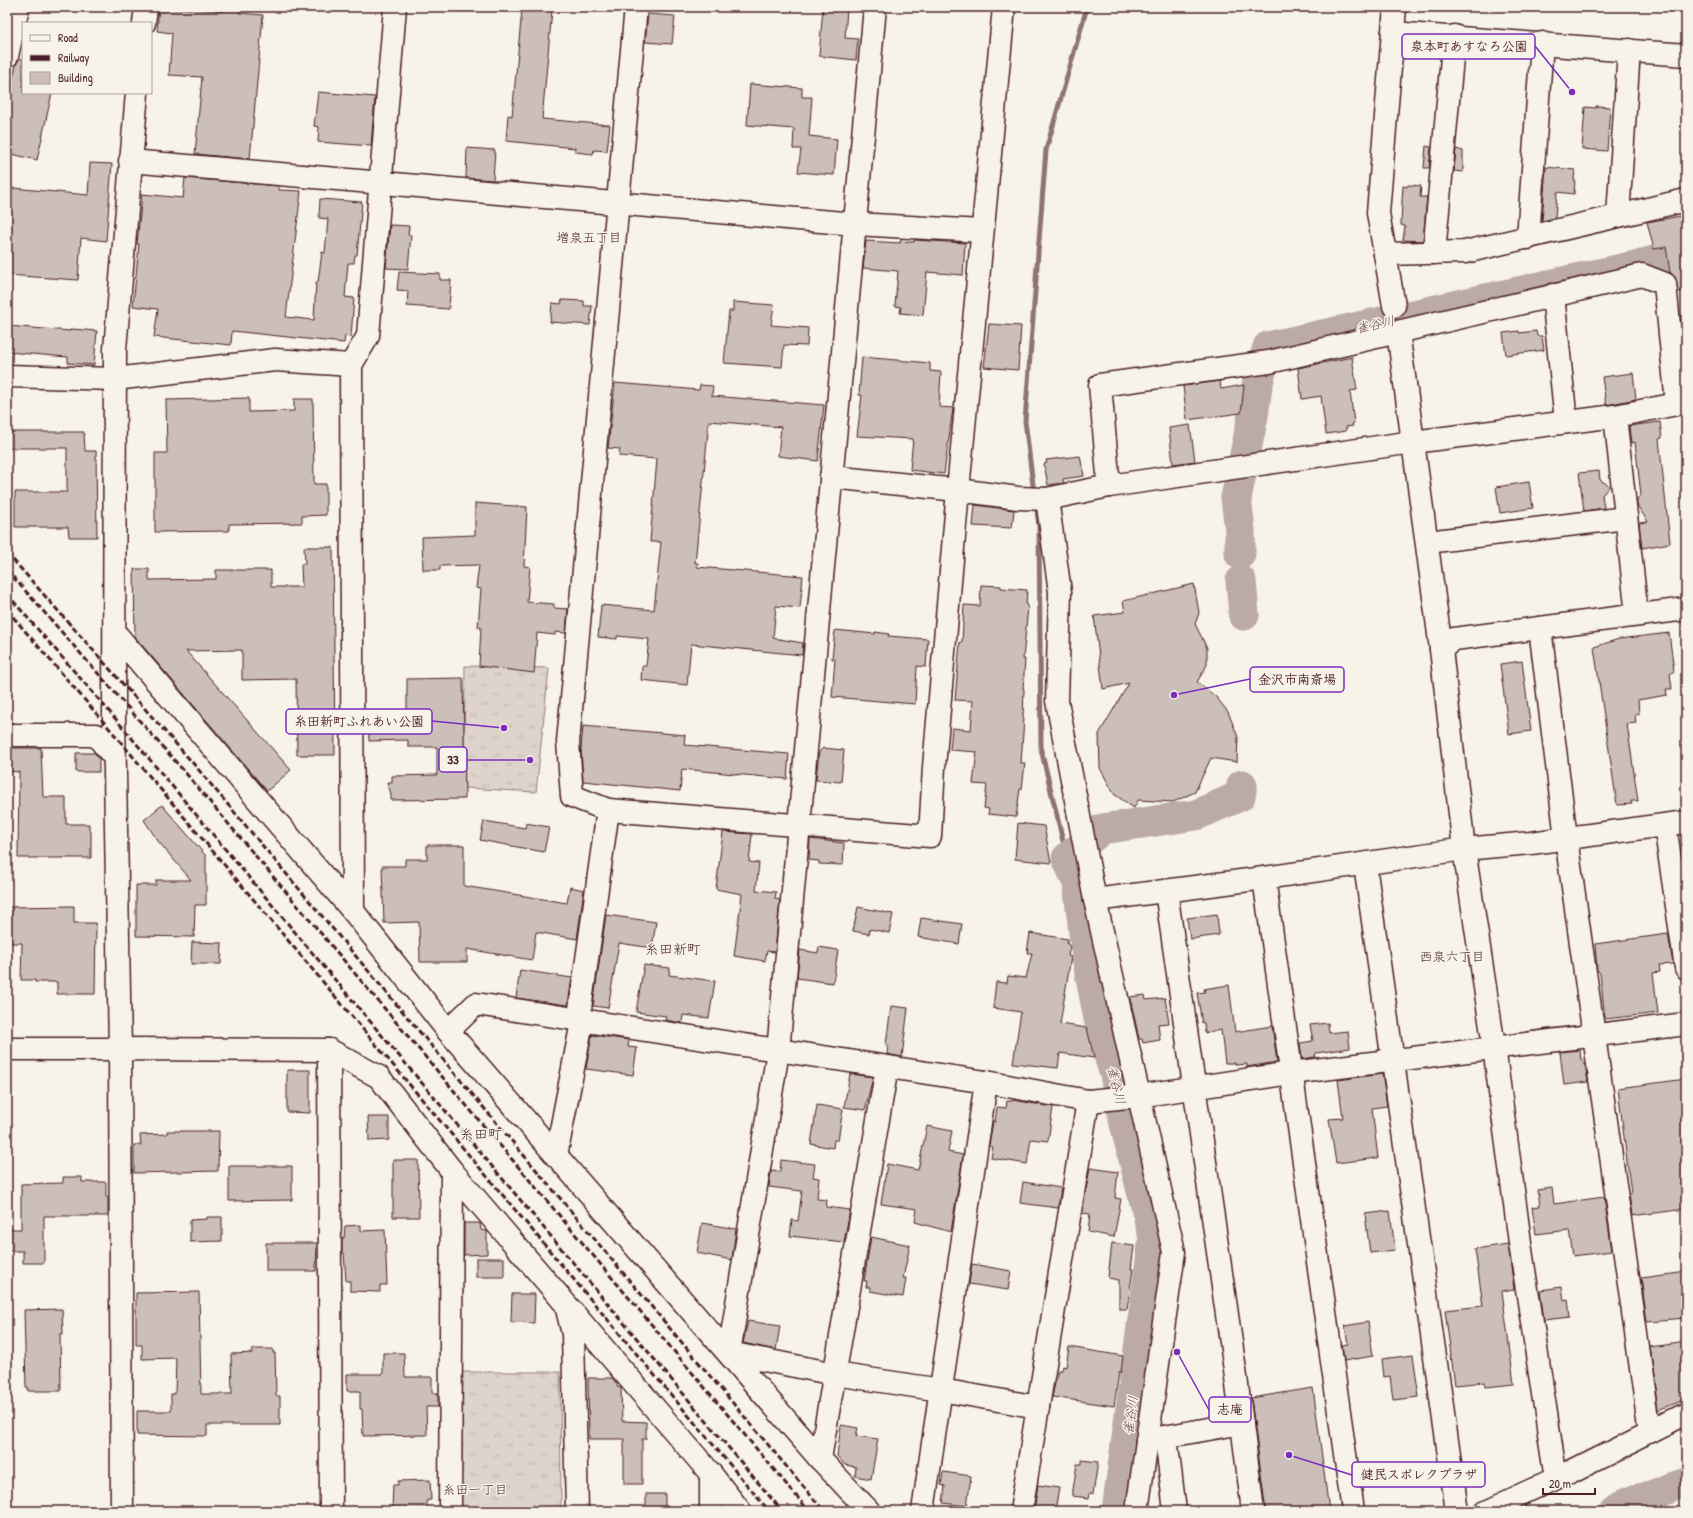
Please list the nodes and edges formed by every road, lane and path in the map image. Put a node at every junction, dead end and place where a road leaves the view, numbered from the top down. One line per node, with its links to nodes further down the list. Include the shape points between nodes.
1 (18, 7): 14 (street)
2 (146, 7): 8 (street)
3 (395, 7): 17 (street)
4 (636, 7): 19 (street)
5 (875, 7): 21 (street)
6 (1004, 7): 22 (street)
7 (1395, 7): 9 (street)
8 (144, 22)
9 (1393, 33): 10 (street); 25 (street, via 1378,213)
10 (1454, 36): 11 (street); 24 (street)
11 (1542, 43): 12 (street); 23 (street)
12 (1629, 50): 13 (street); 20 (street)
13 (1686, 55)
14 (7, 56)
15 (137, 94): 16 (street)
16 (130, 161): 17 (street); 31 (street, via 115,349)
17 (381, 183): 19 (street); 29 (street, via 368,336)
18 (1686, 200): 20 (street)
19 (617, 203): 21 (street); 48 (street, via 568,742 572,796)
20 (1618, 216): 23 (street)
21 (855, 224): 22 (street); 35 (street)
22 (982, 231): 37 (street)
23 (1528, 238): 24 (street, via 1465,252)
24 (1434, 253): 25 (street)
25 (1385, 254): 27 (street)
26 (1553, 295): 28 (street); 32 (street, via 1642,275 1665,284 1677,404); 33 (street)
27 (1394, 306)
28 (1398, 332): 34 (street); 36 (street, via 1261,363 1100,385)
29 (350, 365): 31 (street, via 275,360); 57 (street)
30 (7, 376): 31 (street)
31 (115, 379): 44 (street)
32 (1615, 416): 33 (street); 39 (street)
33 (1566, 422): 34 (street)
34 (1413, 442): 36 (street); 40 (street)
35 (831, 477): 37 (street); 49 (street)
36 (1109, 486): 38 (street)
37 (958, 490): 38 (street); 49 (street, via 930,836)
38 (1034, 499): 56 (street, via 1060,592 1057,702)
39 (1626, 518): 40 (street); 42 (street)
40 (1426, 542): 45 (street)
41 (1686, 609): 42 (street)
42 (1638, 615): 43 (street)
43 (1540, 628): 45 (street, via 1454,639); 51 (street)
44 (115, 633): 47 (street); 57 (street)
45 (1441, 650): 52 (street)
46 (7, 735): 47 (street, via 96,735)
47 (114, 757): 65 (street)
48 (608, 810): 49 (street); 59 (street, via 580,1009)
49 (799, 824): 67 (street)
50 (1675, 824): 51 (street); 58 (street)
51 (1566, 838): 52 (street); 62 (street)
52 (1464, 850): 53 (street); 63 (street)
53 (1365, 865): 54 (street); 68 (street)
54 (1264, 878): 55 (street); 70 (street)
55 (1166, 891): 56 (street); 72 (street)
56 (1095, 900): 73 (street)
57 (353, 911): 61 (street)
58 (1686, 968)
59 (582, 1022): 61 (street, via 476,1004); 67 (street); 75 (street)
60 (1686, 1024): 62 (street)
61 (448, 1031): 75 (street)
62 (1593, 1035): 63 (street); 84 (street)
63 (1494, 1047): 68 (street); 88 (street, via 1521,1250)
64 (7, 1049): 65 (street)
65 (120, 1049): 66 (street); 89 (street)
66 (329, 1050): 76 (street, via 379,1076); 90 (street)
67 (778, 1051): 69 (street); 78 (street)
68 (1394, 1060): 70 (street); 102 (street)
69 (887, 1067): 71 (street); 79 (street)
70 (1291, 1073): 72 (street); 101 (street)
71 (986, 1082): 74 (street); 80 (street)
72 (1193, 1087): 73 (street); 83 (street)
73 (1135, 1096): 74 (street); 85 (street, via 1174,1252)
74 (1096, 1100): 81 (street)
75 (556, 1156): 78 (street)
76 (452, 1171): 77 (street); 91 (street)
77 (567, 1308): 87 (street); 92 (street, via 573,1334)
78 (729, 1353): 79 (street); 86 (street)
79 (835, 1374): 80 (street); 86 (street)
80 (941, 1390): 81 (street); 96 (street)
81 (1038, 1407): 97 (street)
82 (1686, 1414): 84 (street)
83 (1242, 1423): 85 (street); 100 (street)
84 (1650, 1432): 88 (street)
85 (1156, 1439): 98 (street); 99 (street)
86 (820, 1459): 95 (street)
87 (711, 1474): 93 (street); 94 (street)
88 (1556, 1479): 103 (street)
89 (122, 1511)
90 (331, 1511)
91 (450, 1511)
92 (577, 1511)
93 (711, 1511)
94 (740, 1511)
95 (868, 1511)
96 (924, 1511)
97 (1021, 1511)
98 (1137, 1511)
99 (1175, 1511)
100 (1253, 1511)
101 (1353, 1511)
102 (1457, 1511)
103 (1486, 1511)

